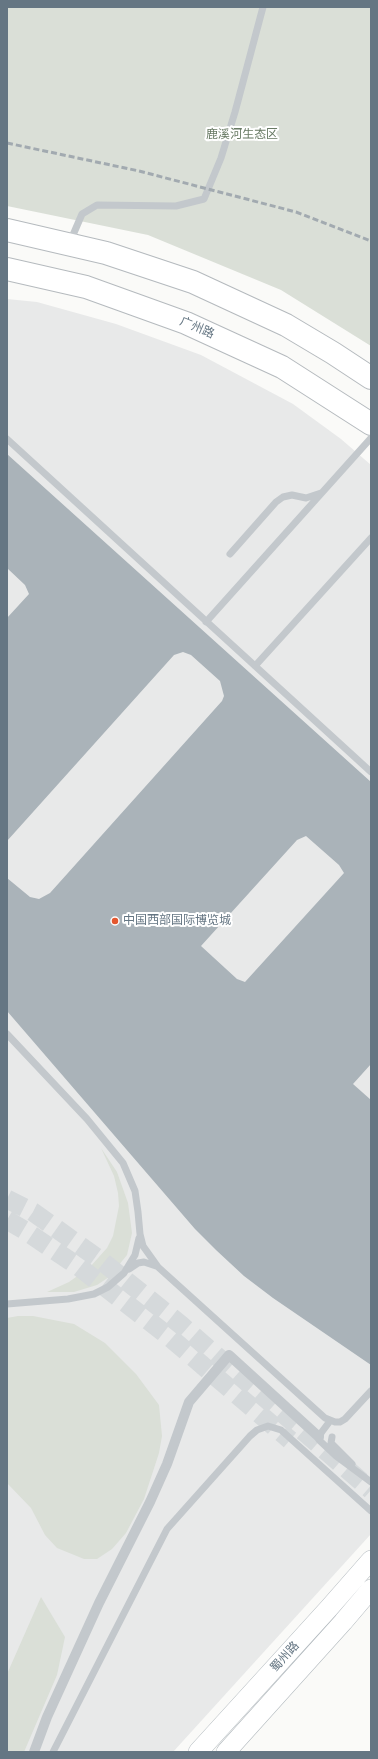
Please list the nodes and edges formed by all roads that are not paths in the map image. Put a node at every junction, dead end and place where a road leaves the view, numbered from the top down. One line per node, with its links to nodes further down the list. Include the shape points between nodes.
1 (263, 7): 3 (lane, via 235,112 204,199 176,206 97,205 82,214)
2 (7, 230): 3 (main road)
3 (69, 244): 5 (main road, via 106,253 193,282 286,325)
4 (7, 269): 6 (main road, 广州路, via 86,287 186,323 282,367)
5 (371, 378)
6 (371, 424)
7 (371, 438): 9 (lane)
8 (7, 439): 12 (lane)
9 (321, 493): 11 (lane, via 306,498 283,497); 12 (lane)
10 (371, 538): 13 (lane)
11 (230, 554)
12 (206, 622): 13 (lane)
13 (255, 666): 14 (lane)
14 (371, 772)
15 (7, 1034): 16 (lane, via 87,1119 123,1164 135,1191)
16 (140, 1234): 17 (lane, via 147,1254); 18 (lane, via 135,1255)
17 (158, 1267): 18 (lane, via 144,1262 138,1263); 21 (lane)
18 (124, 1273): 19 (lane, via 108,1287 94,1294)
19 (7, 1304)
20 (371, 1391): 21 (lane, via 345,1419 340,1422)
21 (330, 1421): 22 (lane, via 320,1432)
22 (319, 1437): 24 (lane, via 336,1456); 31 (street, via 228,1355 189,1402 162,1476 99,1603 47,1717)
23 (332, 1437): 24 (lane, via 331,1443)
24 (362, 1474): 25 (lane)
25 (371, 1482)
26 (371, 1511): 32 (lane, via 281,1430 268,1426 257,1430 168,1529)
27 (371, 1560): 33 (main road, 蜀州路)
28 (371, 1589): 30 (main road, 蜀州路)
29 (371, 1610): 30 (main road)
30 (343, 1622): 34 (main road, 蜀州路)
31 (34, 1752)
32 (53, 1752)
33 (198, 1752)
34 (226, 1752)

